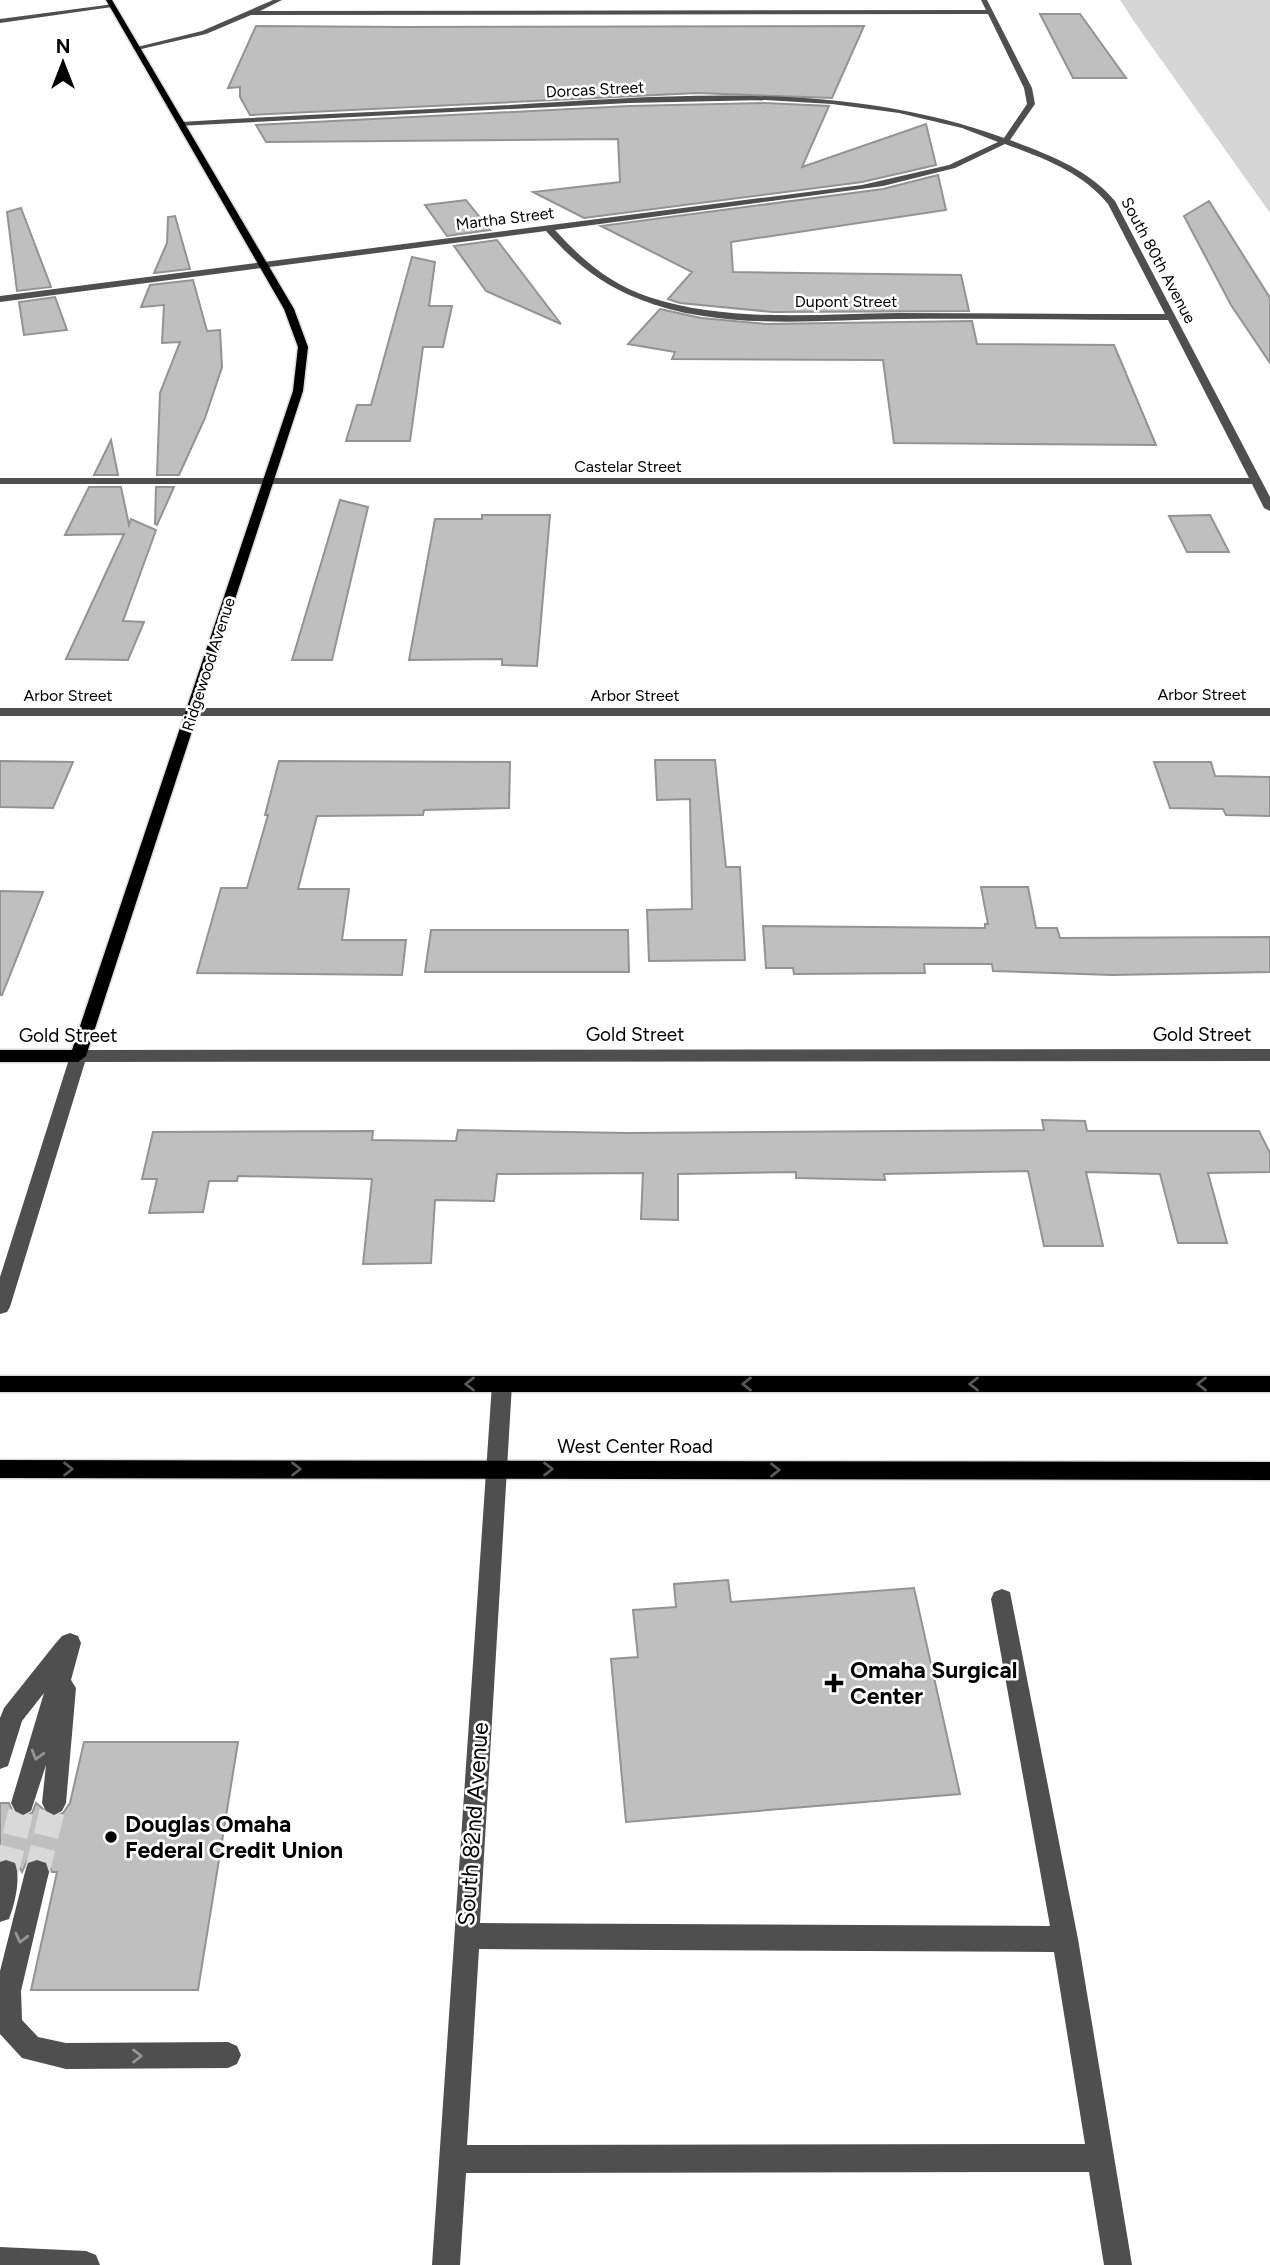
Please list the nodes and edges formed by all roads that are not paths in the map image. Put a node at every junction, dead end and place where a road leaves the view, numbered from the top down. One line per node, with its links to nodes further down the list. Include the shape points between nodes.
1 (278, 0): 5 (street)
2 (984, 0): 4 (street)
3 (111, 3): 6 (street); 7 (main road, Ridgewood Avenue)
4 (989, 12): 5 (street); 9 (street, via 1031,97 1031,104)
5 (251, 13): 7 (street, via 204,33)
6 (0, 21)
7 (137, 48): 8 (main road, Ridgewood Avenue)
8 (181, 124): 9 (street, Dorcas Street, via 768,96 894,108); 11 (main road, Ridgewood Avenue)
9 (1006, 140): 10 (street, Martha Street, via 962,161 886,183); 13 (street, South 80th Avenue, via 1074,170 1101,188)
10 (548, 228): 11 (street, Martha Street); 13 (street, Dupont Street, via 581,264 612,285 695,310 772,316)
11 (266, 264): 12 (street, Martha Street); 15 (main road, Ridgewood Avenue, via 299,330 303,365)
12 (0, 299)
13 (1171, 317): 16 (street, South 80th Avenue)
14 (0, 481): 15 (street, Castelar Street)
15 (267, 481): 16 (street, Castelar Street); 20 (main road, Ridgewood Avenue)
16 (1256, 481): 17 (street, South 80th Avenue)
17 (1270, 508)
18 (0, 712): 20 (street, Arbor Street)
19 (1270, 712): 20 (street, Arbor Street)
20 (192, 713): 23 (main road, Ridgewood Avenue)
21 (1270, 1055): 23 (street, Gold Street)
22 (0, 1056): 23 (main road, Gold Street)
23 (78, 1056): 24 (street, Ridgewood Avenue)
24 (0, 1307)
25 (0, 1384): 26 (main road, one-way to 25)
26 (502, 1384): 27 (main road, one-way to 26); 29 (street, South 82nd Avenue)
27 (1270, 1384)
28 (0, 1469): 29 (main road, West Center Road, one-way to 29)
29 (495, 1469): 30 (main road, West Center Road, one-way to 30); 39 (street, South 82nd Avenue)
30 (1270, 1471)
31 (1002, 1599): 40 (street)
32 (70, 1643): 33 (street, via 12,1716); 34 (street, one-way to 34); 35 (street)
33 (0, 1758)
34 (23, 1803)
35 (54, 1803)
36 (6, 1872): 38 (street)
37 (37, 1872): 41 (street, one-way to 41)
38 (0, 1910)
39 (466, 1936): 40 (street); 44 (street, South 82nd Avenue)
40 (1065, 1938): 43 (street)
41 (3, 2018): 42 (street, one-way to 42, via 31,2049 66,2056)
42 (228, 2055)
43 (1101, 2158): 44 (street); 48 (street)
44 (453, 2160): 47 (street, South 82nd Avenue)
45 (0, 2261): 46 (street)
46 (86, 2265)
47 (446, 2265)
48 (1118, 2265)

